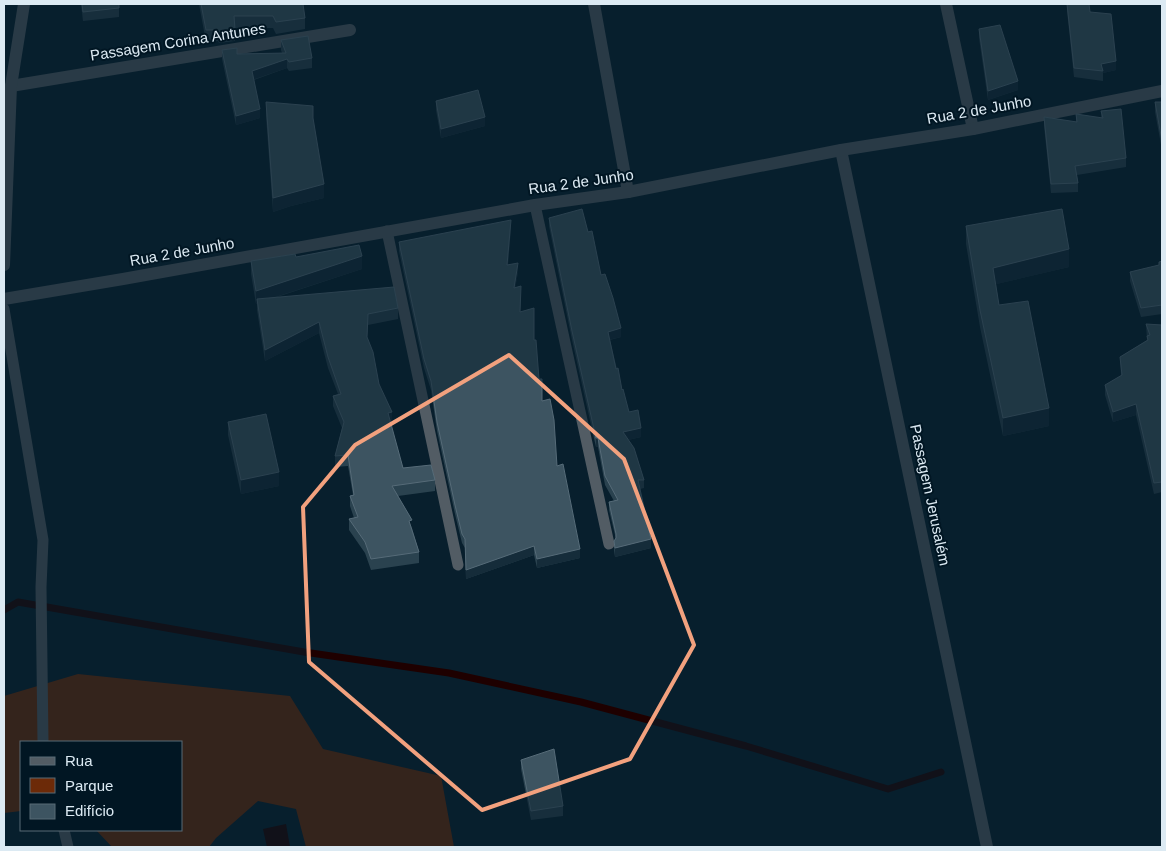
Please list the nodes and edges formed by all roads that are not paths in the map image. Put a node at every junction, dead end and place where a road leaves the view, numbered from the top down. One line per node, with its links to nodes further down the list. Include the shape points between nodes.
1 (24, 4): 5 (street)
2 (594, 4): 9 (street)
3 (946, 4): 7 (street)
4 (350, 30): 5 (street, Passagem Corina Antunes)
5 (12, 86): 12 (street)
6 (1162, 91): 7 (street, Rua 2 de Junho)
7 (973, 129): 8 (street, Rua 2 de Junho)
8 (841, 150): 9 (street, Rua 2 de Junho); 20 (street, Passagem Jerusalém)
9 (628, 192): 10 (street, Rua 2 de Junho)
10 (535, 205): 11 (street, Rua 2 de Junho); 15 (lane)
11 (387, 231): 13 (street, Rua 2 de Junho); 16 (lane)
12 (4, 265)
13 (4, 299)
14 (4, 309): 17 (lane, via 43,540)
15 (610, 544)
16 (458, 565)
17 (43, 741)
18 (64, 831): 19 (lane)
19 (68, 847)
20 (987, 847)

